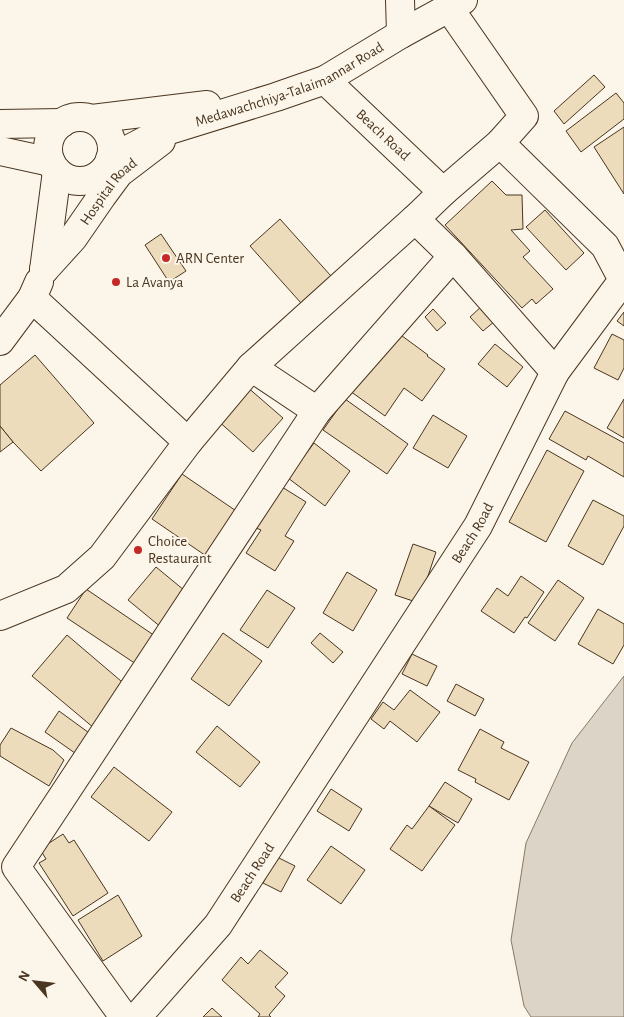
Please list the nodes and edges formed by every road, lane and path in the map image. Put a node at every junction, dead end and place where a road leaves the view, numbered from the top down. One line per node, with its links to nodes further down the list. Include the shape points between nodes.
1 (400, 0): 3 (main road)
2 (456, 4): 3 (main road, Medawachchiya-Talaimannar Road); 10 (main road, via 524,116)
3 (401, 34): 4 (main road, Medawachchiya-Talaimannar Road)
4 (325, 80): 5 (main road, Medawachchiya-Talaimannar Road); 14 (main road, Beach Road)
5 (276, 97): 6 (main road); 9 (main road, Medawachchiya-Talaimannar Road)
6 (92, 119): 7 (main road, via 72,118); 13 (main road, via 101,124 112,146)
7 (62, 123): 8 (main road); 12 (main road, via 49,140 48,151)
8 (0, 124)
9 (185, 125): 13 (main road, Medawachchiya-Talaimannar Road, via 160,133); 17 (main road, Hospital Road, via 119,173 73,238)
10 (500, 143): 14 (main road); 21 (main road, Beach Road, via 605,246 623,280)
11 (0, 151): 12 (main road)
12 (54, 166): 13 (main road, via 63,176 74,180 85,180); 17 (main road)
13 (102, 168): 17 (main road, Hospital Road)
14 (443, 192): 15 (main road)
15 (415, 219): 16 (main road); 20 (main road)
16 (453, 256): 21 (main road); 22 (main road)
17 (44, 270): 18 (main road, Hospital Road)
18 (32, 298): 19 (main road, Hospital Road); 23 (main road)
19 (0, 341)
20 (251, 367): 22 (main road); 23 (main road)
21 (555, 372): 27 (main road, Beach Road, via 478,526 462,551 218,925)
22 (318, 411): 25 (main road)
23 (188, 442): 24 (main road, via 102,557 66,589)
24 (0, 616)
25 (8, 862): 26 (main road)
26 (124, 1017)
27 (137, 1017)

